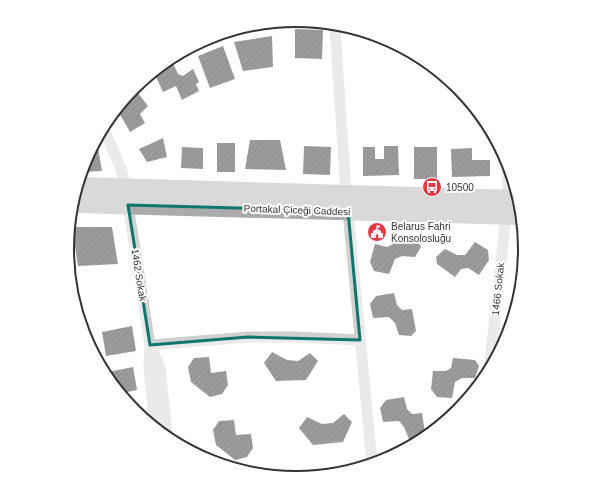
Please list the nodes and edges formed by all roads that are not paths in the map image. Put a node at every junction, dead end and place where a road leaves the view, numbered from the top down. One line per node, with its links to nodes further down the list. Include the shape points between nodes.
1 (335, 30): 4 (street)
2 (106, 135): 6 (street, 1462 Sokak, via 121,169)
3 (83, 187): 6 (main road, Portakal Çiceği Caddesi)
4 (346, 194): 6 (main road, Portakal Çiceği Caddesi); 8 (main road, Portakal Çiceği Caddesi)
5 (511, 195): 8 (street, 1466 Sokak)
6 (127, 197): 7 (main road, Portakal Çiceği Caddesi); 9 (main road, Portakal Çiceği Caddesi); 11 (street, 1462 Sokak)
7 (79, 204)
8 (512, 207): 9 (main road, Portakal Çiceği Caddesi); 12 (street, 1466 Sokak)
9 (348, 212): 10 (street)
10 (360, 340): 11 (street, via 248,337); 15 (street)
11 (150, 345): 13 (street, 1462 Sokak, via 149,370); 14 (street, 1462 Sokak, via 160,368)
12 (491, 354)
13 (154, 420)
14 (167, 429)
15 (372, 457)

